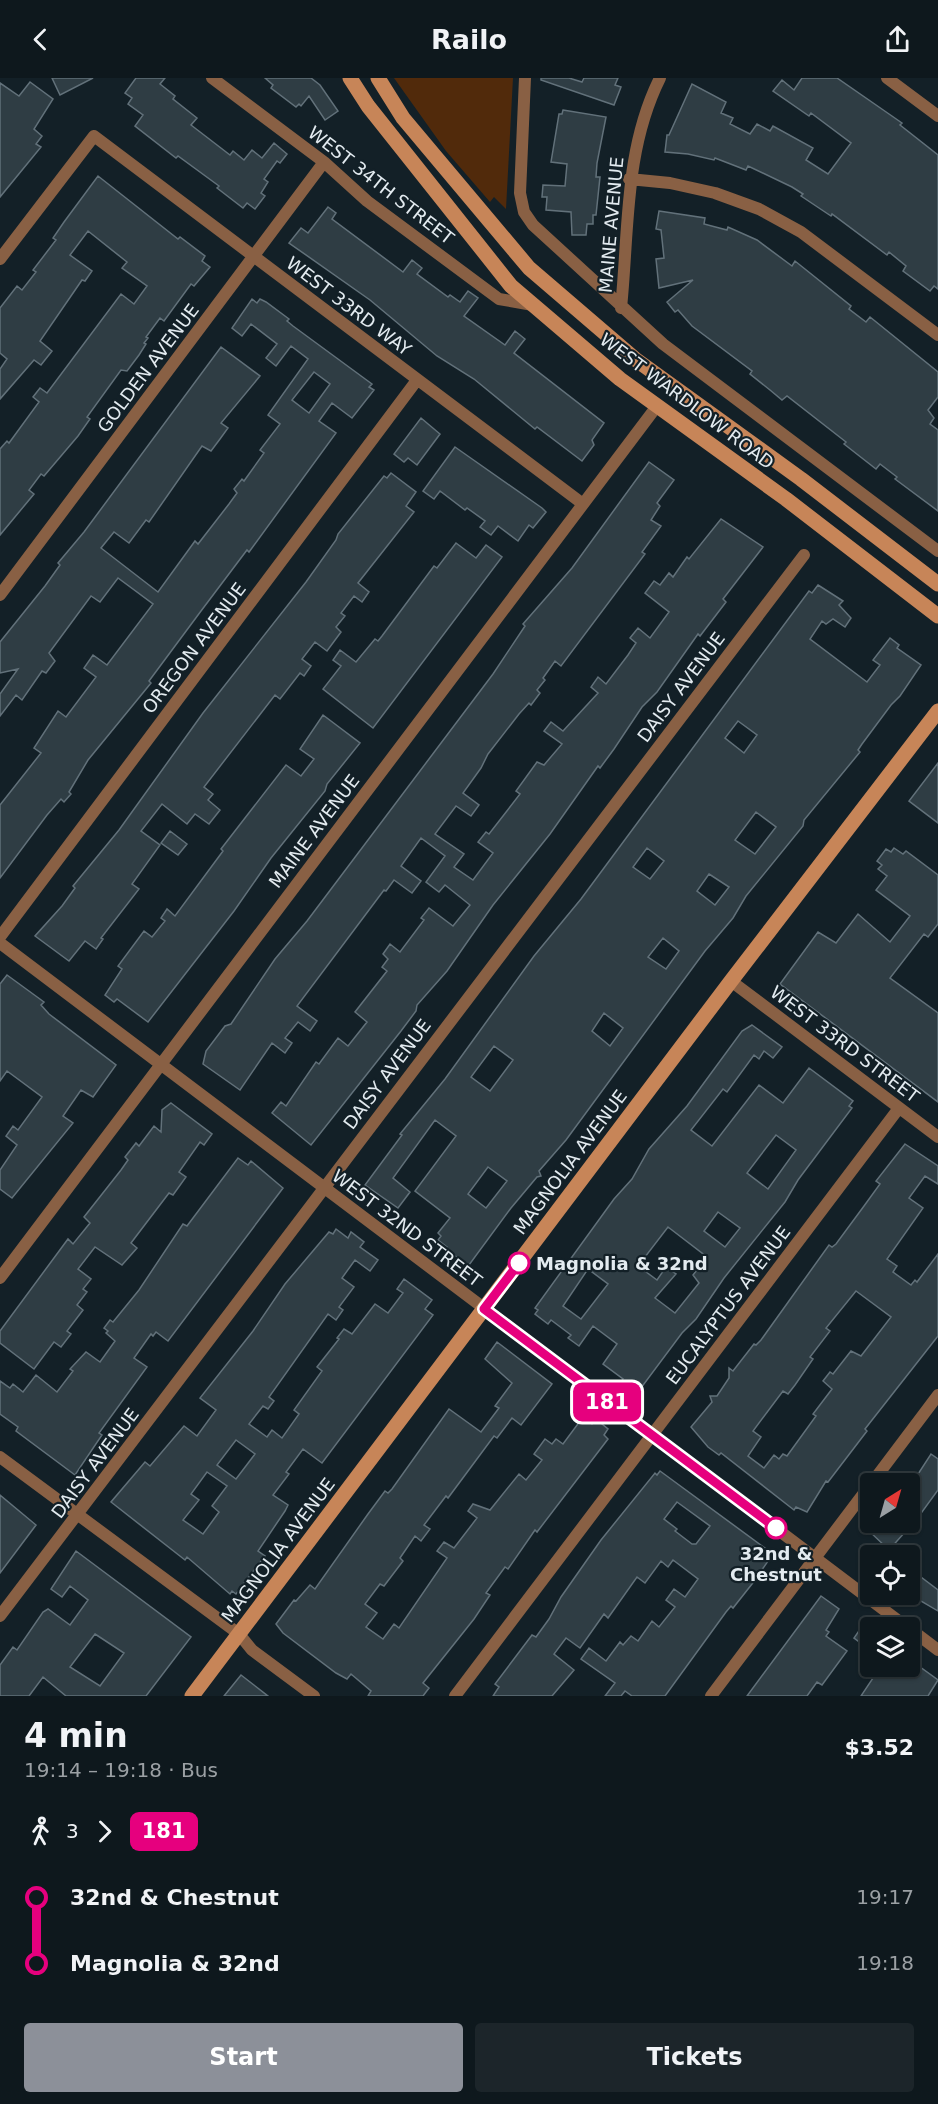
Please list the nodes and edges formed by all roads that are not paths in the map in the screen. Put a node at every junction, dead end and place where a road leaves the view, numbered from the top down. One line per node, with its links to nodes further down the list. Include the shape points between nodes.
1 (212, 78): 8 (street, WEST 34TH STREET)
2 (350, 78): 12 (main road, WEST WARDLOW ROAD, via 511,286)
3 (378, 78): 20 (main road, WEST WARDLOW ROAD, via 403,118 529,268 635,359)
4 (525, 78): 13 (street, WEST WARDLOW ROAD, via 520,193 524,212)
5 (660, 78): 9 (street, MAINE AVENUE)
6 (887, 78): 7 (street)
7 (938, 116)
8 (324, 162): 10 (street, GOLDEN AVENUE); 12 (street, WEST 34TH STREET, via 367,201 499,299)
9 (629, 179): 13 (street, MAINE AVENUE); 14 (street, via 715,193 759,209 801,232)
10 (254, 256): 11 (street, WEST 33RD WAY, via 94,136); 15 (street, WEST 33RD WAY); 21 (street, GOLDEN AVENUE)
11 (0, 260)
12 (533, 305): 16 (main road, WEST WARDLOW ROAD)
13 (621, 308): 18 (street, WEST WARDLOW ROAD, via 663,344)
14 (938, 335)
15 (417, 380): 17 (street, WEST 33RD WAY); 24 (street, OREGON AVENUE)
16 (657, 406): 17 (street, MAINE AVENUE); 22 (main road, WEST WARDLOW ROAD)
17 (583, 504): 27 (street, MAINE AVENUE)
18 (938, 551)
19 (804, 555): 30 (street, DAISY AVENUE)
20 (938, 584)
21 (0, 595)
22 (938, 616)
23 (938, 711): 26 (main road, MAGNOLIA AVENUE)
24 (0, 938)
25 (0, 944): 27 (street, WEST 32ND STREET)
26 (731, 981): 28 (street, WEST 33RD STREET); 32 (main road, MAGNOLIA AVENUE)
27 (161, 1065): 30 (street, WEST 32ND STREET); 31 (street, MAINE AVENUE)
28 (899, 1107): 29 (street, WEST 33RD STREET); 34 (street, EUCALYPTUS AVENUE)
29 (938, 1137)
30 (324, 1187): 32 (street, WEST 32ND STREET); 38 (street, DAISY AVENUE)
31 (0, 1278)
32 (484, 1309): 34 (street, WEST 32ND STREET); 42 (main road, MAGNOLIA AVENUE)
33 (938, 1395): 36 (street)
34 (651, 1436): 39 (street, WEST 32ND STREET); 47 (street, EUCALYPTUS AVENUE)
35 (0, 1457): 38 (street)
36 (879, 1473)
37 (860, 1499): 39 (street)
38 (78, 1514): 40 (street, DAISY AVENUE); 42 (street)
39 (815, 1558): 41 (street, WEST 32ND STREET); 48 (street)
40 (0, 1616)
41 (894, 1617)
42 (239, 1634): 45 (main road, MAGNOLIA AVENUE); 46 (street, via 252,1650)
43 (920, 1636): 44 (street, WEST 32ND STREET)
44 (938, 1650)
45 (192, 1696)
46 (314, 1696)
47 (455, 1696)
48 (711, 1696)

